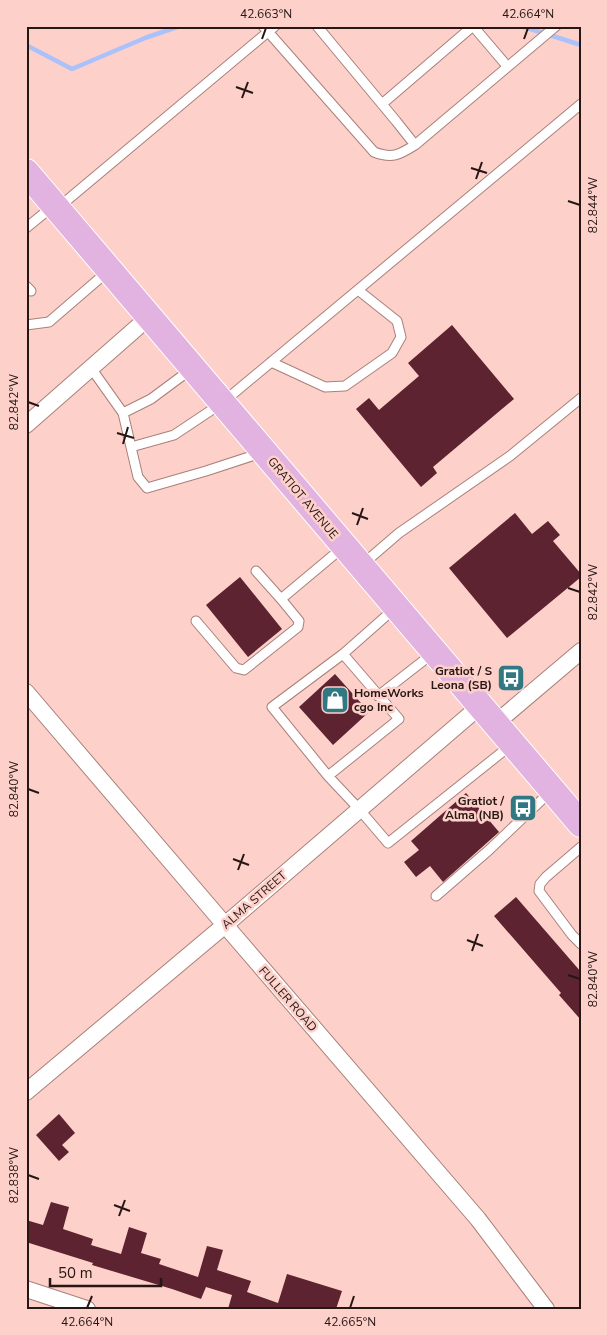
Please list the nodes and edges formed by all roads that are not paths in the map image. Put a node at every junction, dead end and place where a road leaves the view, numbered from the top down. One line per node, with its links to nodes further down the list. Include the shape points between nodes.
1 (317, 26): 6 (lane)
2 (473, 26): 5 (lane); 6 (lane)
3 (556, 26): 5 (lane)
4 (269, 28): 8 (lane, via 374,152 385,156 399,155); 10 (lane)
5 (507, 66): 8 (lane)
6 (382, 104): 8 (lane)
7 (581, 104): 13 (lane)
8 (414, 145)
9 (26, 172): 10 (main road, GRATIOT AVENUE)
10 (56, 207): 11 (lane); 12 (main road, GRATIOT AVENUE)
11 (26, 228)
12 (109, 270): 14 (main road, GRATIOT AVENUE); 15 (lane, via 48,322)
13 (358, 290): 16 (lane); 16 (lane, via 397,321 401,337 392,353 345,386 325,387)
14 (149, 317): 17 (street); 18 (main road, GRATIOT AVENUE)
15 (26, 325)
16 (271, 362): 20 (lane)
17 (91, 368): 21 (lane); 22 (street)
18 (192, 368): 20 (main road, GRATIOT AVENUE); 21 (lane, via 151,399)
19 (581, 398): 26 (lane, via 510,456 399,533)
20 (222, 403): 23 (lane, via 174,435); 24 (main road, GRATIOT AVENUE)
21 (123, 413): 23 (lane)
22 (26, 425)
23 (131, 447): 24 (lane, via 138,478 147,488)
24 (264, 452): 25 (main road, GRATIOT AVENUE)
25 (344, 546): 26 (main road, GRATIOT AVENUE); 28 (lane)
26 (361, 565): 29 (main road, GRATIOT AVENUE)
27 (256, 571): 28 (lane)
28 (281, 599): 30 (lane, via 299,621 298,627 244,670 236,668)
29 (396, 607): 31 (main road, GRATIOT AVENUE); 33 (lane)
30 (196, 621)
31 (435, 652): 35 (lane); 36 (main road, GRATIOT AVENUE)
32 (581, 652): 36 (street, ALMA STREET)
33 (343, 654): 35 (lane); 38 (lane, via 272,708)
34 (26, 692): 44 (street, FULLER ROAD)
35 (378, 696): 38 (lane, via 399,719)
36 (488, 714): 37 (main road, GRATIOT AVENUE); 40 (street, ALMA STREET)
37 (513, 744): 39 (main road, GRATIOT AVENUE); 40 (lane, via 388,843)
38 (328, 776): 40 (lane)
39 (552, 790): 41 (main road, GRATIOT AVENUE); 43 (lane)
40 (359, 810): 44 (street, ALMA STREET)
41 (581, 824)
42 (581, 847): 45 (lane, via 546,877 539,891)
43 (436, 896)
44 (224, 926): 46 (street, ALMA STREET); 50 (street, FULLER ROAD, via 478,1219)
45 (581, 944)
46 (26, 1092)
47 (26, 1290): 48 (street)
48 (56, 1304): 49 (street)
49 (87, 1309)
50 (546, 1309)

